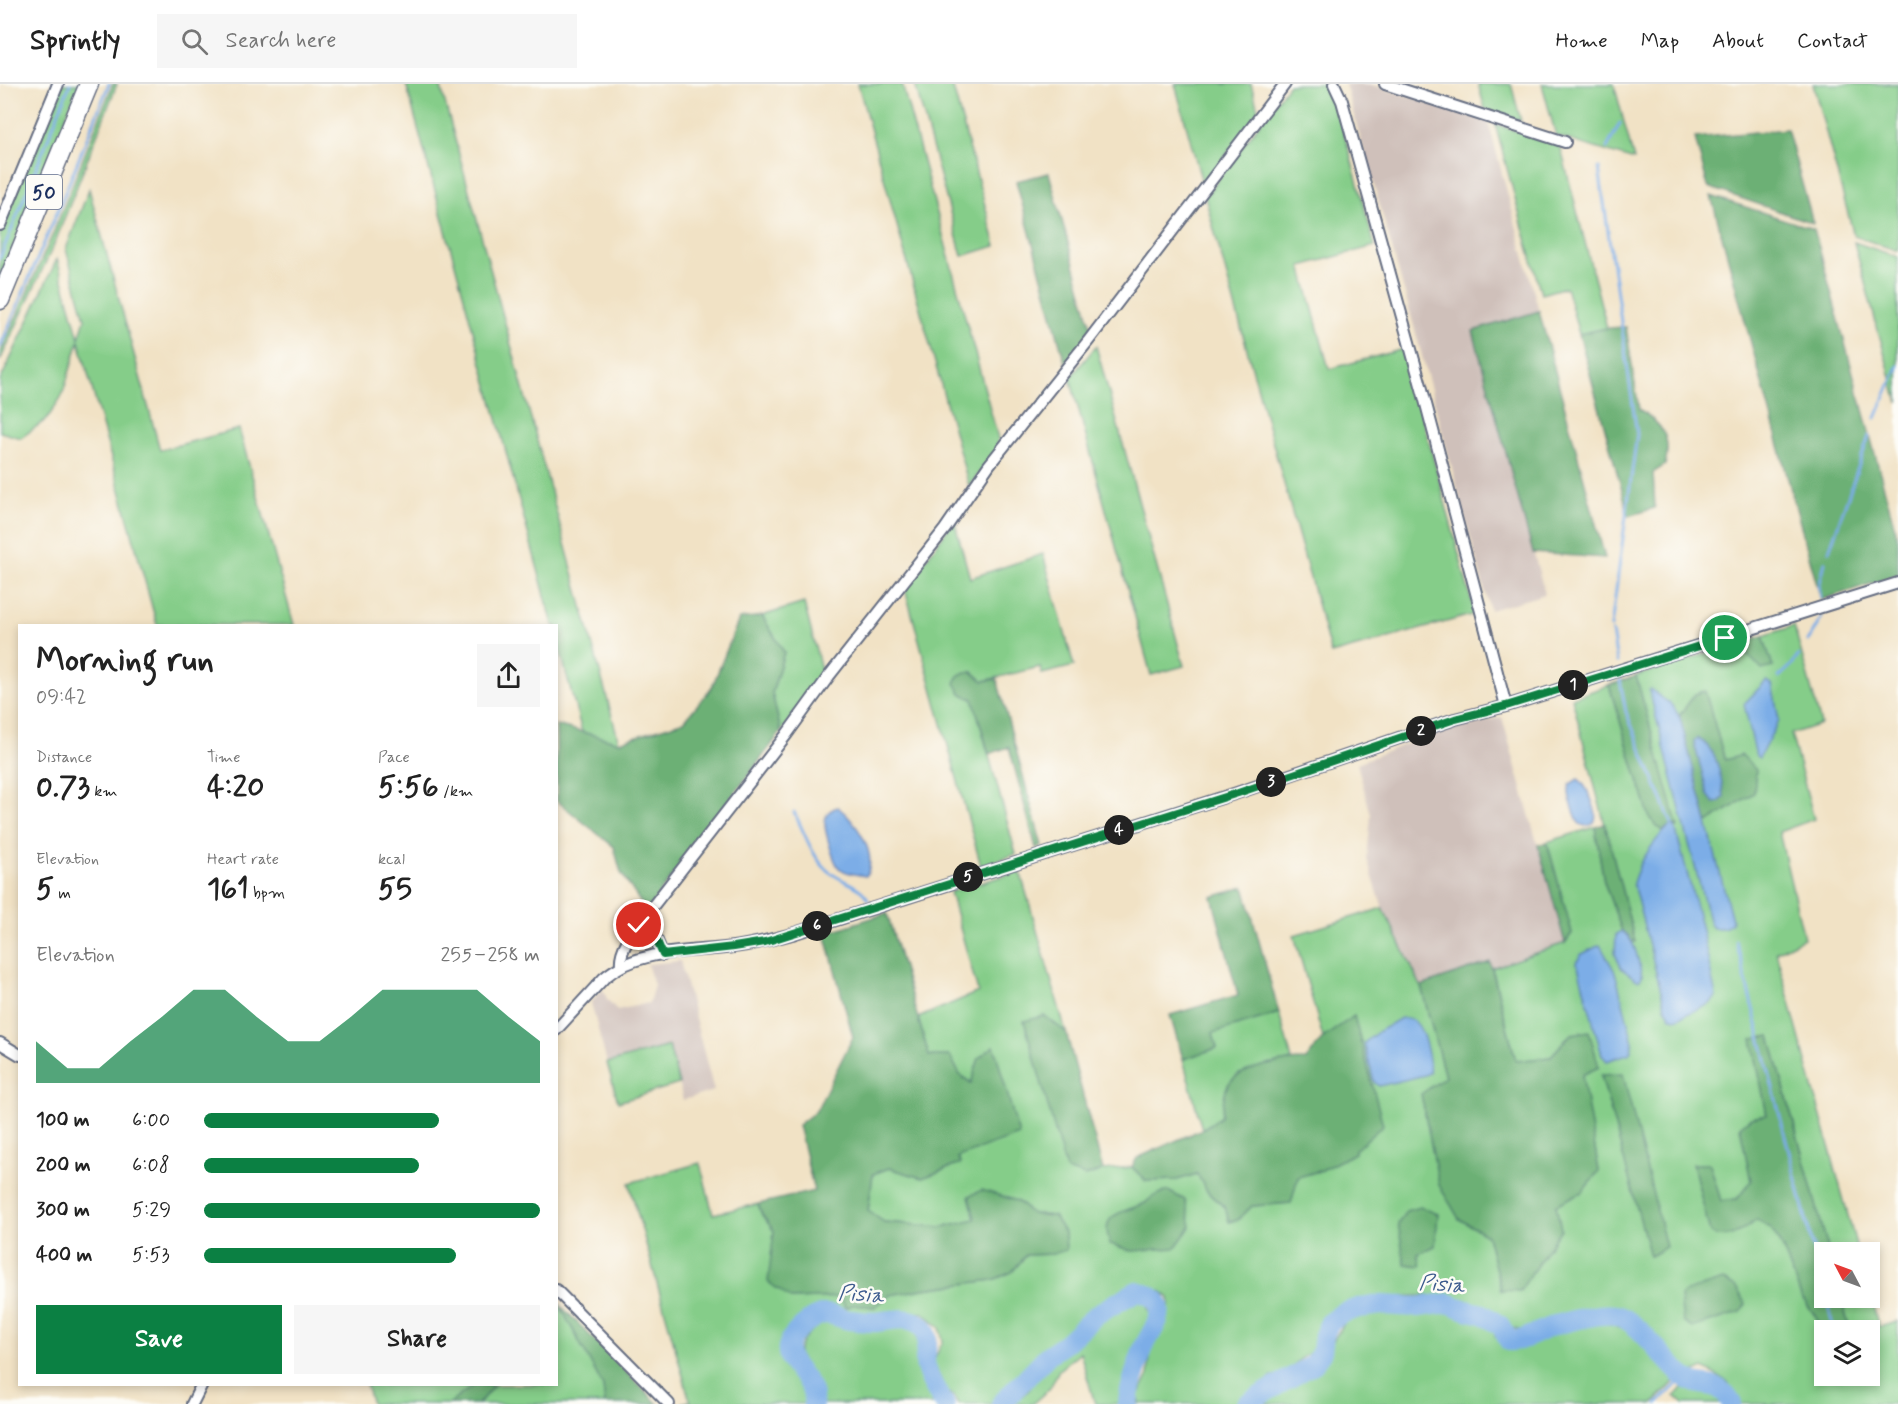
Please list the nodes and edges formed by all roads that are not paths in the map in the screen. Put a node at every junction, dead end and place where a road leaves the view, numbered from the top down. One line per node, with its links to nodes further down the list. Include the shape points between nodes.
1 (58, 84): 7 (street)
2 (89, 84): 8 (main road, 50)
3 (1285, 84): 11 (street)
4 (1334, 84): 10 (street, via 1379,234)
5 (1386, 84): 6 (street)
6 (1565, 142)
7 (0, 225)
8 (0, 300)
9 (1898, 583): 10 (street)
10 (1506, 706): 12 (street, via 1455,719 1238,793 783,936 734,947)
11 (641, 922): 12 (street, via 654,934); 13 (street, via 626,946)
12 (663, 955): 13 (street)
13 (621, 965): 14 (street)
14 (558, 1028)
15 (0, 1042): 16 (street)
16 (18, 1053)
17 (558, 1292): 20 (street)
18 (201, 1386): 19 (street)
19 (192, 1404)
20 (669, 1404)

